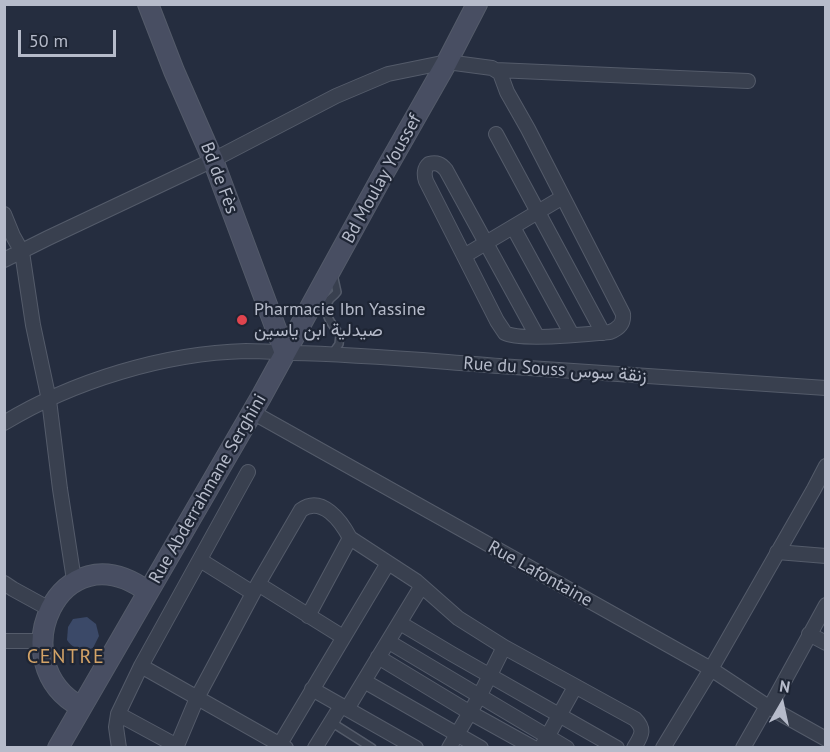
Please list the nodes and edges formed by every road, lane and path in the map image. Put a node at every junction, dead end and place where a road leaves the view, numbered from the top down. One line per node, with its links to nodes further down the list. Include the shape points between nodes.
1 (148, 4): 7 (street, Bd de Fès)
2 (477, 4): 3 (street, Bd Moulay Youssef)
3 (447, 62): 4 (street); 7 (street, via 388,74); 16 (street, Bd Moulay Youssef)
4 (496, 70): 5 (street); 8 (street)
5 (748, 81)
6 (496, 134): 9 (street)
7 (213, 160): 13 (street); 20 (street, Bd de Fès)
8 (563, 197): 9 (street); 17 (street, via 623,315 618,328)
9 (537, 211): 11 (street); 17 (street)
10 (4, 214): 13 (street)
11 (513, 227): 12 (street); 18 (street)
12 (486, 243): 14 (street); 14 (street, via 446,170 441,164 429,164 424,176); 19 (street)
13 (22, 252): 15 (street); 23 (street)
14 (464, 256): 19 (street, via 503,331 511,336)
15 (4, 260)
16 (331, 270): 20 (street, Bd Moulay Youssef); 21 (lane, via 337,292 326,310 340,335)
17 (603, 333): 18 (street)
18 (572, 335): 19 (street)
19 (537, 336)
20 (285, 352): 21 (street, Rue du Souss زنقة سوس); 23 (street, Rue du Souss زنقة سوس, via 245,351 156,363 112,374); 24 (street, Rue Abderrahmane Serghini)
21 (332, 354): 22 (street, Rue du Souss زنقة سوس)
22 (825, 388)
23 (49, 400): 25 (street, Rue du Souss زنقة سوس); 34 (street)
24 (252, 412): 38 (street, Rue Abderrahmane Serghini); 52 (street, Rue Lafontaine)
25 (4, 423)
26 (825, 466): 28 (street)
27 (248, 472): 32 (street)
28 (820, 490): 30 (street)
29 (350, 538): 33 (street); 37 (street, via 336,516 319,506 306,506 294,519); 41 (street)
30 (777, 552): 31 (street); 52 (street)
31 (825, 556)
32 (200, 560): 37 (street); 51 (street)
33 (388, 563): 36 (street); 44 (street)
34 (74, 580): 38 (street, Rue Abderrahmane Serghini, via 113,575); 40 (street, Rue Abderrahmane Serghini, via 52,595)
35 (4, 583): 40 (street)
36 (421, 587): 42 (street); 49 (street, via 458,618)
37 (256, 589): 41 (street); 58 (street)
38 (148, 592): 60 (street)
39 (825, 605): 43 (street)
40 (44, 606): 46 (street, Rue Abderrahmane Serghini)
41 (309, 615): 44 (street)
42 (400, 623): 47 (street); 53 (street)
43 (809, 633): 48 (street); 59 (street)
44 (343, 638): 56 (street)
45 (4, 641): 46 (street)
46 (33, 641): 60 (street, Rue Abderrahmane Serghini, via 37,665 50,687)
47 (389, 642): 50 (street); 57 (street)
48 (825, 643)
49 (504, 647): 53 (street); 55 (street)
50 (378, 657): 54 (street); 62 (street)
51 (141, 666): 58 (street); 63 (street)
52 (711, 669): 59 (street, Rue Lafontaine); 82 (street)
53 (489, 675): 57 (street); 64 (street)
54 (364, 681): 61 (street); 66 (street)
55 (575, 687): 64 (street); 81 (street, via 639,723 642,732)
56 (312, 689): 61 (street); 69 (street)
57 (479, 697): 62 (street); 68 (street)
58 (197, 698): 69 (street); 72 (street)
59 (769, 706): 67 (street, Rue Lafontaine); 83 (street)
60 (81, 707): 70 (street)
61 (344, 708): 65 (street); 75 (street)
62 (469, 712): 66 (street); 78 (street)
63 (118, 714): 71 (street); 72 (street)
64 (559, 714): 68 (street); 80 (street)
65 (331, 722): 73 (street); 74 (lane)
66 (456, 734): 76 (street); 77 (street)
67 (824, 740)
68 (544, 742): 79 (street)
69 (283, 746)
70 (58, 747)
71 (119, 747)
72 (176, 747)
73 (315, 747)
74 (372, 747)
75 (416, 747)
76 (448, 747)
77 (481, 747)
78 (534, 747)
79 (567, 747)
80 (616, 747)
81 (634, 747)
82 (663, 747)
83 (743, 747)

